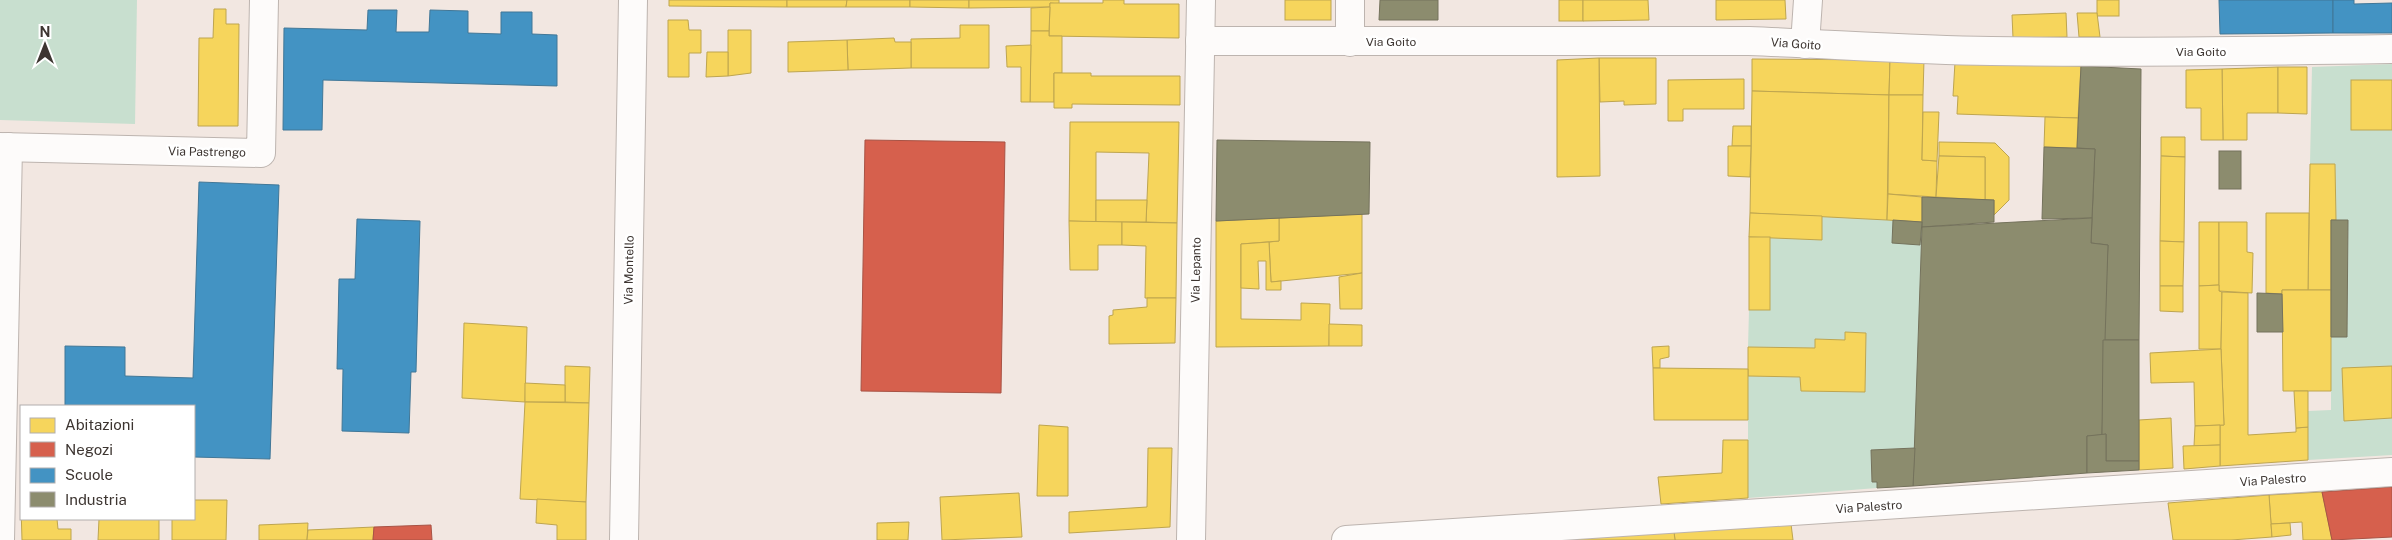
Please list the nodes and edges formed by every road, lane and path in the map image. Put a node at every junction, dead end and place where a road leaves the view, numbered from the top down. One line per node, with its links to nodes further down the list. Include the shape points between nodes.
1 (264, 0): 10 (street, Via Pastrengo, via 261,153)
2 (633, 0): 13 (street, Via Montello)
3 (1201, 0): 6 (street, Via Lepanto)
4 (1350, 0): 7 (street)
5 (1808, 0): 8 (street)
6 (1200, 41): 7 (street, Via Goito); 14 (street, Via Lepanto)
7 (1350, 42): 8 (street, Via Goito, via 1662,40)
8 (1804, 44): 9 (street, Via Goito, via 1990,51)
9 (2392, 49)
10 (4, 147): 12 (street)
11 (2392, 472): 15 (street, Via Palestro)
12 (0, 540)
13 (624, 540)
14 (1191, 540)
15 (1346, 540)

